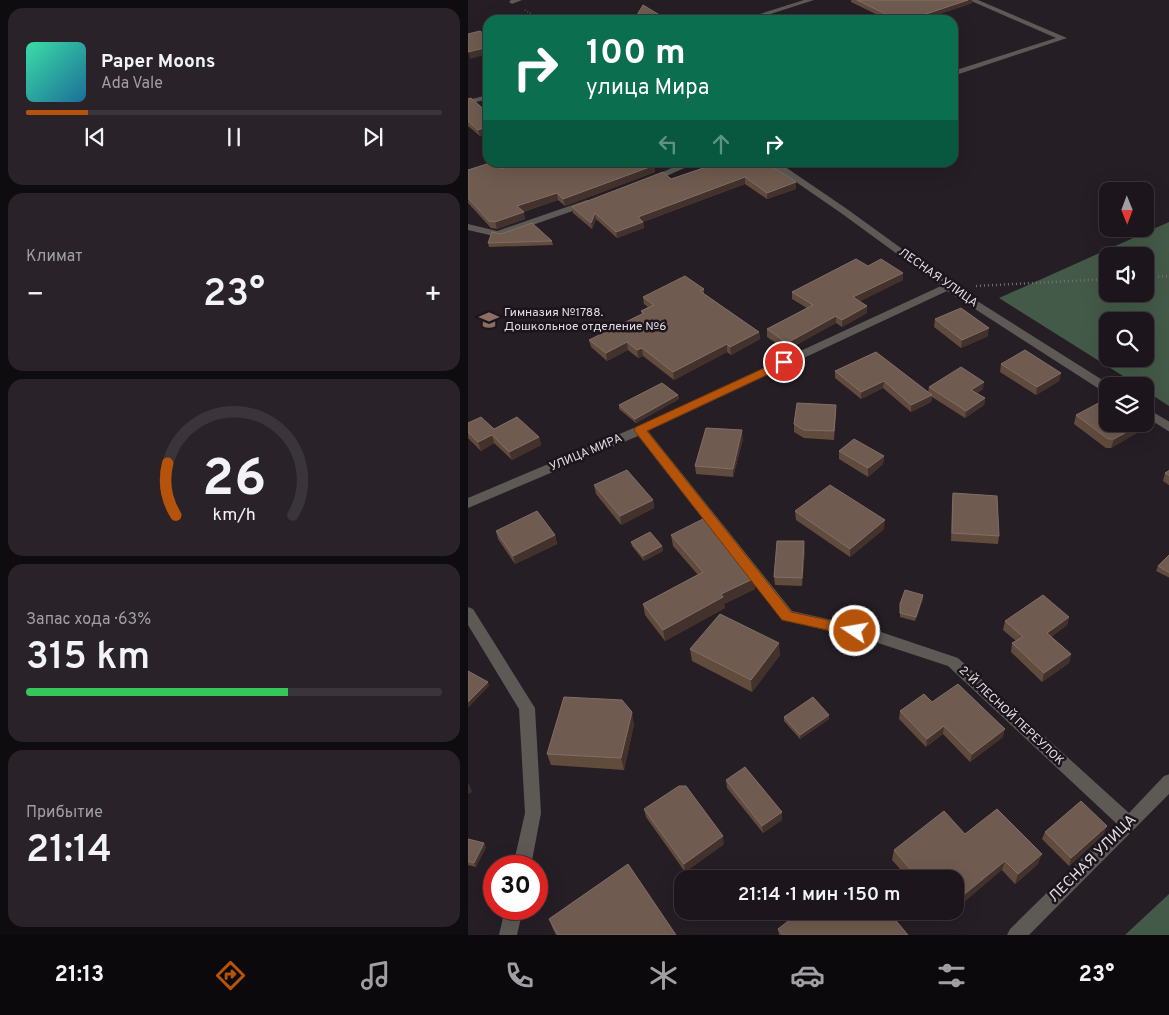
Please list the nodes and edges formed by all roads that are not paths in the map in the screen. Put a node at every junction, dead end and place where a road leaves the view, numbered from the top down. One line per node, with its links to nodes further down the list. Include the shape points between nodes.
1 (811, 0): 3 (street)
2 (972, 0): 4 (street, via 1063,38)
3 (762, 15)
4 (958, 72)
5 (483, 98): 6 (street)
6 (468, 102)
7 (682, 167): 9 (street)
8 (778, 167): 12 (street, ЛЕСНАЯ УЛИЦА)
9 (642, 183)
10 (597, 200): 11 (street, via 498,234)
11 (468, 227)
12 (948, 287): 13 (street, ЛЕСНАЯ УЛИЦА); 16 (street, УЛИЦА МИРА)
13 (1099, 383)
14 (1154, 417): 15 (street)
15 (1170, 428)
16 (640, 430): 17 (street, УЛИЦА МИРА); 20 (street, 2-Й ЛЕСНОЙ ПЕРЕУЛОК, via 787,616 872,635 953,662)
17 (468, 503)
18 (468, 613): 21 (street, via 527,708 533,813)
19 (1170, 781): 20 (street, ЛЕСНАЯ УЛИЦА)
20 (1129, 824): 24 (street, ЛЕСНАЯ УЛИЦА)
21 (524, 855)
22 (511, 920): 23 (street)
23 (508, 935)
24 (1016, 935)

